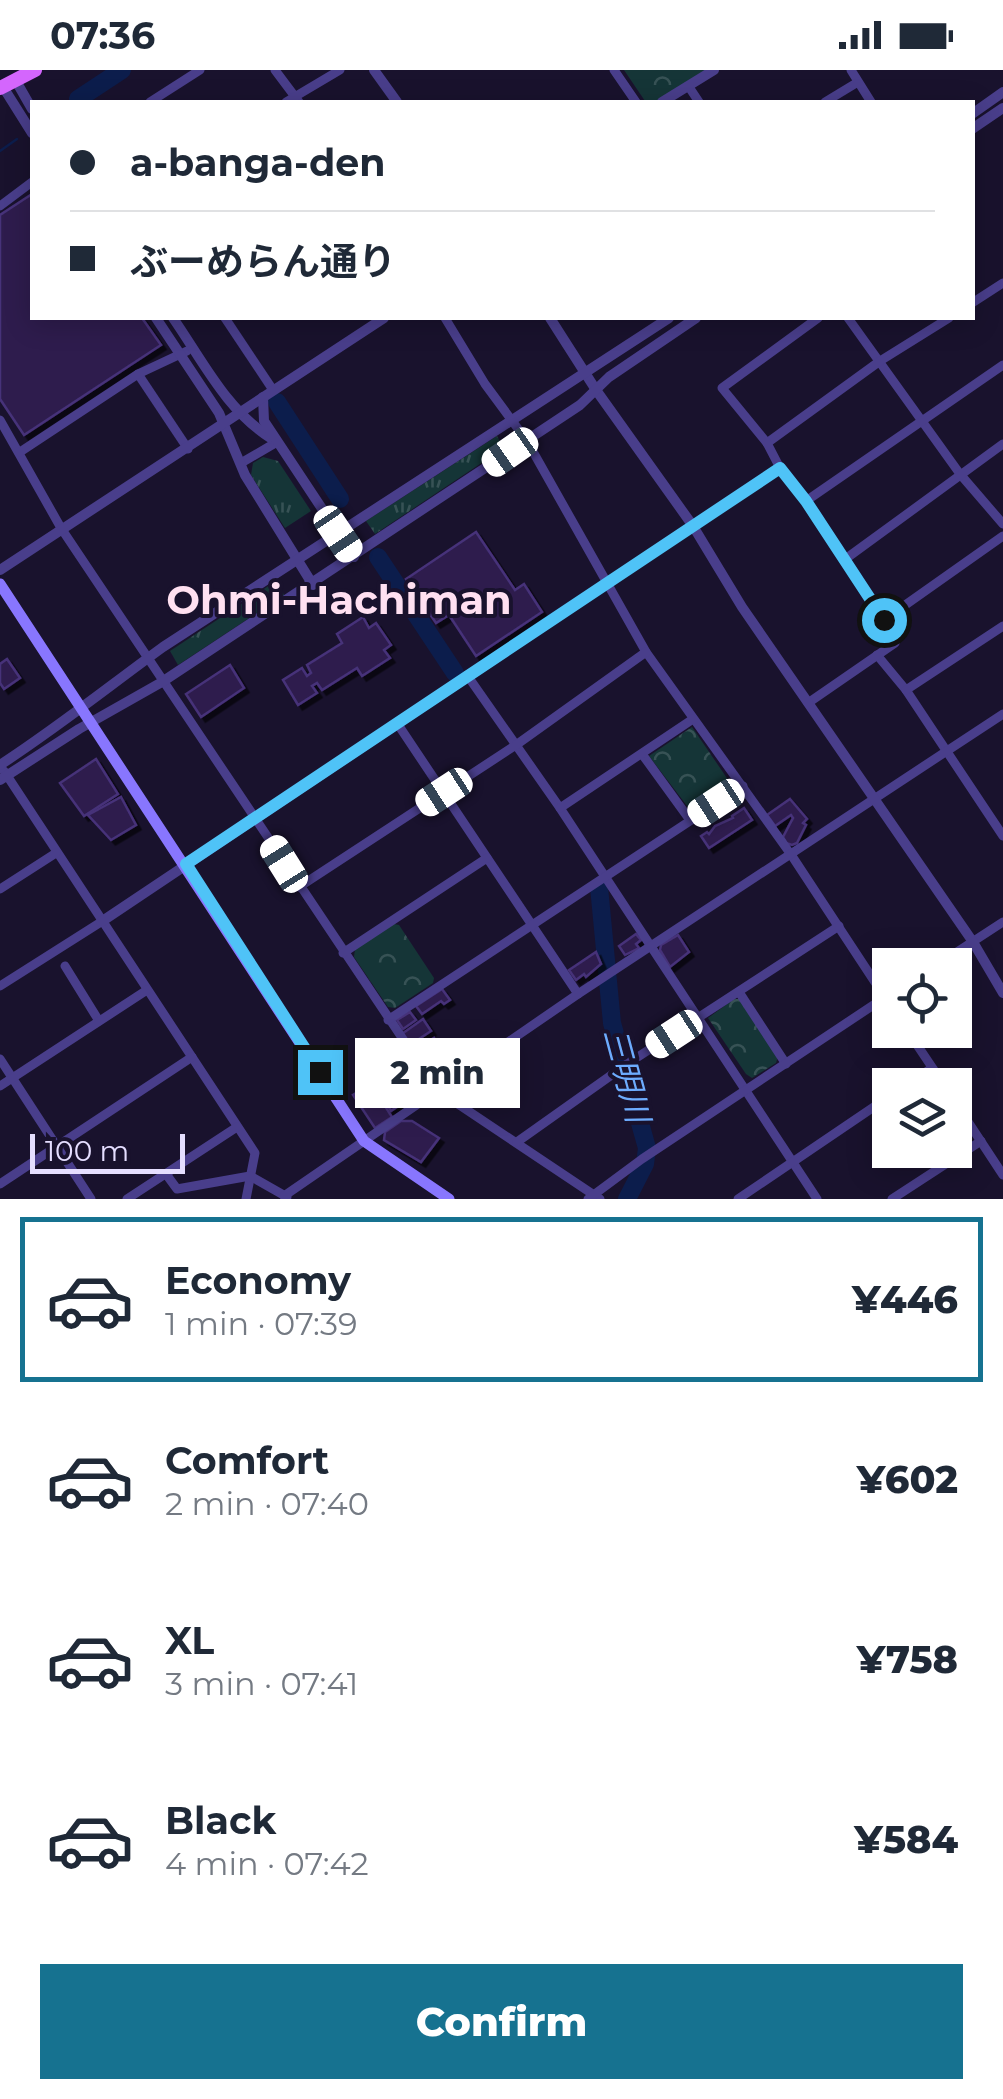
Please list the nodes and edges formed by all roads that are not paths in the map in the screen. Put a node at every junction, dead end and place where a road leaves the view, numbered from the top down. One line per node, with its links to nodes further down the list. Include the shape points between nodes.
1 (33, 70): 10 (main road)
2 (200, 70): 13 (street)
3 (275, 70): 14 (street)
4 (340, 70): 14 (street)
5 (374, 70): 15 (street)
6 (614, 70): 16 (street)
7 (714, 70): 11 (street)
8 (851, 70): 9 (street)
9 (858, 82): 19 (street); 20 (street)
10 (6, 85): 21 (street); 25 (street)
11 (689, 86): 17 (street); 18 (street)
12 (1003, 92): 23 (street)
13 (153, 100)
14 (293, 100)
15 (395, 100)
16 (635, 100)
17 (665, 100)
18 (698, 100)
19 (828, 100)
20 (871, 100)
21 (30, 107)
22 (1003, 108): 24 (street)
23 (975, 112)
24 (975, 127)
25 (30, 129)
26 (30, 184): 27 (street)
27 (0, 206)
28 (1003, 283): 29 (street)
29 (975, 301)
30 (157, 320): 42 (street)
31 (174, 320): 41 (street)
32 (231, 320): 48 (street)
33 (381, 320): 48 (street)
34 (447, 320): 50 (street)
35 (551, 320): 46 (street)
36 (667, 320): 46 (street)
37 (693, 320): 47 (street)
38 (815, 320): 56 (street, via 722,388)
39 (849, 320): 43 (street)
40 (946, 320): 43 (street)
41 (194, 348): 42 (street); 49 (street)
42 (180, 354): 45 (street); 53 (street)
43 (880, 361): 52 (street); 56 (street)
44 (1003, 365): 52 (street)
45 (138, 374): 58 (street); 59 (street)
46 (586, 374): 47 (street); 50 (street)
47 (596, 390): 54 (street); 65 (street)
48 (268, 394): 49 (street); 55 (street, via 264,421)
49 (239, 413): 53 (street); 55 (street)
50 (511, 418): 54 (street); 67 (street)
51 (0, 420): 59 (street)
52 (921, 420): 62 (street); 63 (street)
53 (222, 423): 58 (street); 60 (street)
54 (527, 441): 69 (street); 74 (street)
55 (277, 442): 60 (street); 67 (street)
56 (767, 443): 61 (street)
57 (1003, 444): 62 (street)
58 (188, 449): 66 (street)
59 (20, 452): 66 (street)
60 (241, 463): 71 (street)
61 (780, 468): 63 (street); 65 (street)
62 (960, 474): 64 (street); 70 (street)
63 (806, 501): 70 (street)
64 (1003, 524)
65 (692, 526): 74 (street); 84 (street)
66 (60, 528): 72 (street); 80 (street)
67 (338, 534): 69 (street); 71 (street)
68 (1003, 536): 76 (street)
69 (354, 557): 75 (street)
70 (844, 560): 76 (street)
71 (298, 561): 75 (street); 80 (street)
72 (0, 570)
73 (0, 584): 85 (main road)
74 (605, 584): 78 (street); 81 (street)
75 (313, 585): 82 (street)
76 (884, 620): 79 (street, via 895,644)
77 (1003, 626): 83 (street)
78 (646, 652): 87 (street); 90 (street)
79 (877, 655): 83 (street); 84 (street)
80 (147, 659): 82 (street); 85 (street)
81 (468, 676): 89 (street); 90 (street)
82 (162, 682): 88 (street); 98 (street)
83 (906, 690): 92 (street)
84 (808, 703): 96 (street)
85 (81, 708): 88 (main road); 93 (street)
86 (1003, 714): 92 (street)
87 (693, 719): 91 (street); 94 (street)
88 (90, 722): 93 (street); 105 (main road)
89 (397, 722): 95 (street); 98 (street)
90 (516, 744): 95 (street); 97 (street)
91 (642, 754): 97 (street); 99 (street)
92 (946, 754): 96 (street); 100 (street)
93 (2, 770): 102 (street)
94 (743, 786): 99 (street); 103 (street)
95 (444, 792): 104 (street); 107 (street)
96 (875, 801): 103 (street); 113 (street)
97 (560, 808): 106 (street)
98 (255, 817): 105 (street); 107 (street)
99 (690, 820): 106 (street)
100 (999, 823): 101 (street)
101 (1003, 836)
102 (56, 852): 108 (street); 109 (street)
103 (792, 856): 112 (street); 114 (street)
104 (486, 858): 111 (street); 116 (street)
105 (186, 864): 109 (street); 140 (main road)
106 (604, 876): 111 (street); 114 (street)
107 (299, 887): 116 (street)
108 (0, 889)
109 (101, 922): 119 (street); 120 (street)
110 (1003, 922): 113 (street)
111 (530, 924): 123 (street); 126 (street)
112 (839, 926): 118 (street); 121 (street)
113 (973, 942): 115 (street); 122 (street)
114 (650, 947): 123 (street); 125 (street)
115 (964, 948)
116 (343, 953): 126 (street)
117 (65, 966): 127 (street)
118 (872, 975)
119 (0, 986)
120 (147, 990): 127 (street); 129 (street)
121 (739, 992): 125 (street); 131 (street)
122 (1003, 993)
123 (578, 994): 135 (street)
124 (872, 1009): 131 (street)
125 (698, 1018): 136 (street); 142 (street)
126 (388, 1020): 135 (street)
127 (100, 1021): 133 (street)
128 (918, 1048): 132 (street)
129 (192, 1057): 138 (street); 143 (street)
130 (0, 1059): 133 (street)
131 (786, 1064): 136 (street)
132 (932, 1068)
133 (12, 1078): 134 (street); 143 (street)
134 (0, 1086)
135 (437, 1090): 140 (street); 142 (street)
136 (746, 1090): 144 (street); 150 (street)
137 (872, 1108): 144 (street)
138 (237, 1128): 145 (street); 147 (street, via 254,1153)
139 (972, 1128): 141 (street)
140 (364, 1141): 149 (street); 154 (main road)
141 (981, 1141): 146 (street); 157 (street)
142 (517, 1142): 150 (street)
143 (57, 1146): 148 (street); 151 (street)
144 (791, 1160): 155 (street); 156 (street)
145 (166, 1174): 147 (street, via 177,1189); 152 (street)
146 (1003, 1175)
147 (250, 1176): 149 (street); 153 (street)
148 (0, 1184)
149 (286, 1197)
150 (593, 1197)
151 (91, 1199)
152 (127, 1199)
153 (246, 1199)
154 (449, 1199)
155 (738, 1199)
156 (817, 1199)
157 (892, 1199)

